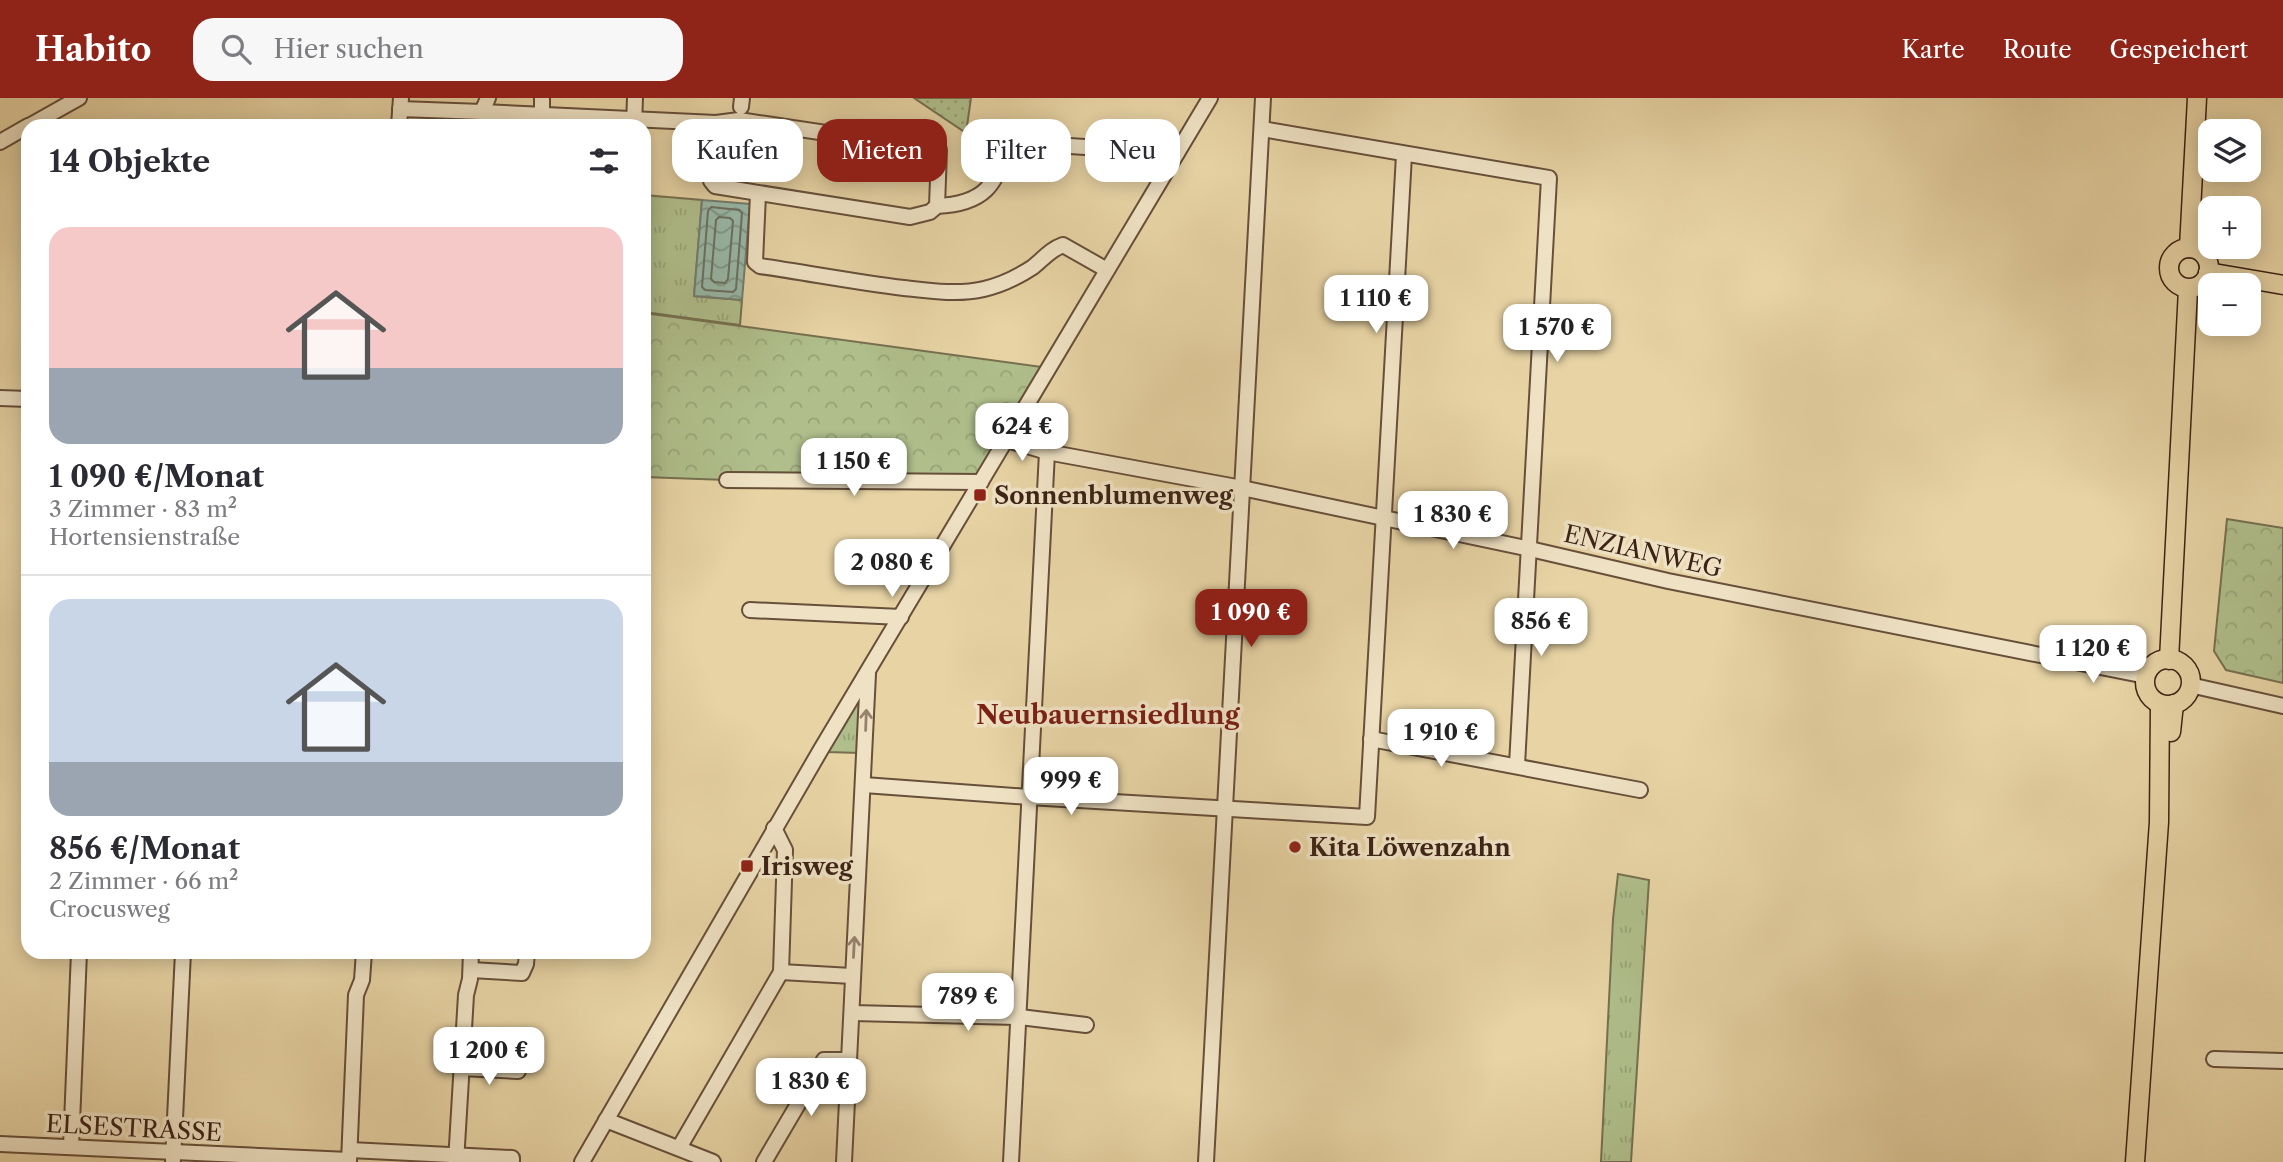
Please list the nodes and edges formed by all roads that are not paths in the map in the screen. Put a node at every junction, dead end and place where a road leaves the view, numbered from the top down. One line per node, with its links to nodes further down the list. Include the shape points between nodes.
1 (79, 98): 11 (street)
2 (542, 98): 10 (street)
3 (635, 98): 13 (street)
4 (1210, 98): 21 (street)
5 (1263, 98): 16 (street)
6 (2197, 98): 27 (main road)
7 (400, 103): 8 (street)
8 (449, 104): 9 (street)
9 (485, 105): 10 (street)
10 (542, 115): 12 (street)
11 (54, 119)
12 (596, 119)
13 (637, 119)
14 (651, 122): 15 (street)
15 (672, 122)
16 (1262, 129): 22 (street); 38 (street)
17 (21, 130): 19 (street)
18 (803, 130): 26 (street, via 939,150)
19 (0, 142)
20 (1085, 147): 26 (street, via 1007,142 995,181 981,195 958,205)
21 (1180, 148)
22 (1404, 155): 39 (street); 40 (street, via 1549,178)
23 (712, 182): 25 (street)
24 (1160, 182): 28 (street)
25 (758, 194): 26 (street, via 910,217); 28 (street, via 755,262 760,266 889,286 965,292 1015,278 1063,245)
26 (937, 206)
27 (2189, 248): 29 (main road, via 2202,253); 31 (main road, via 2176,252 2168,271 2175,283)
28 (1107, 270): 34 (street)
29 (2208, 272): 30 (main road); 31 (main road, via 2203,282)
30 (2283, 285)
31 (2188, 289): 43 (main road)
32 (0, 398): 33 (street)
33 (21, 399)
34 (1007, 440): 35 (street, ENZIANWEG); 37 (street)
35 (1047, 452): 38 (street, ENZIANWEG); 53 (street)
36 (727, 480): 37 (street)
37 (981, 482): 42 (street)
38 (1242, 488): 39 (street, ENZIANWEG); 54 (street)
39 (1382, 519): 40 (street, ENZIANWEG); 49 (street)
40 (1530, 549): 45 (street, ENZIANWEG); 50 (street)
41 (750, 610): 42 (street)
42 (901, 617): 44 (street)
43 (2169, 660): 45 (main road, via 2155,664); 46 (main road, via 2185,668)
44 (868, 674): 51 (street, one-way to 44); 55 (street)
45 (2146, 676): 47 (main road, via 2149,696)
46 (2190, 685): 47 (main road, via 2185,697); 48 (street)
47 (2167, 704): 86 (main road); 87 (main road, via 2161,926)
48 (2283, 706)
49 (1371, 739): 50 (street); 54 (street, via 1367,817)
50 (1517, 765): 52 (street)
51 (864, 785): 53 (street); 63 (street, one-way to 51)
52 (1640, 790)
53 (1029, 797): 54 (street); 65 (street)
54 (1226, 808): 85 (street)
55 (774, 828): 62 (street, via 785,850); 72 (street)
56 (79, 959): 74 (street)
57 (183, 959): 76 (street)
58 (364, 959): 77 (street, via 356,995)
59 (471, 959): 61 (street)
60 (526, 959): 61 (street, via 522,973)
61 (471, 970): 70 (street)
62 (781, 972): 63 (street); 75 (street)
63 (852, 976): 64 (street)
64 (852, 1013): 65 (street); 68 (street)
65 (1020, 1017): 66 (street); 84 (street)
66 (1086, 1025)
67 (2214, 1059): 69 (street)
68 (848, 1060): 82 (street, via 824,1060); 83 (street)
69 (2283, 1061)
70 (462, 1068): 71 (street); 78 (street)
71 (518, 1071)
72 (607, 1120): 75 (street); 80 (street)
73 (0, 1143): 74 (street, ELSESTRASSE)
74 (71, 1147): 76 (street, ELSESTRASSE)
75 (679, 1148): 81 (street)
76 (173, 1158): 77 (street, ELSESTRASSE)
77 (349, 1158): 78 (street, ELSESTRASSE)
78 (456, 1159): 79 (street, ELSESTRASSE, via 512,1158)
79 (512, 1162)
80 (582, 1162)
81 (713, 1162)
82 (764, 1162)
83 (845, 1162)
84 (1011, 1162)
85 (1206, 1162)
86 (2135, 1162)
87 (2143, 1162)

